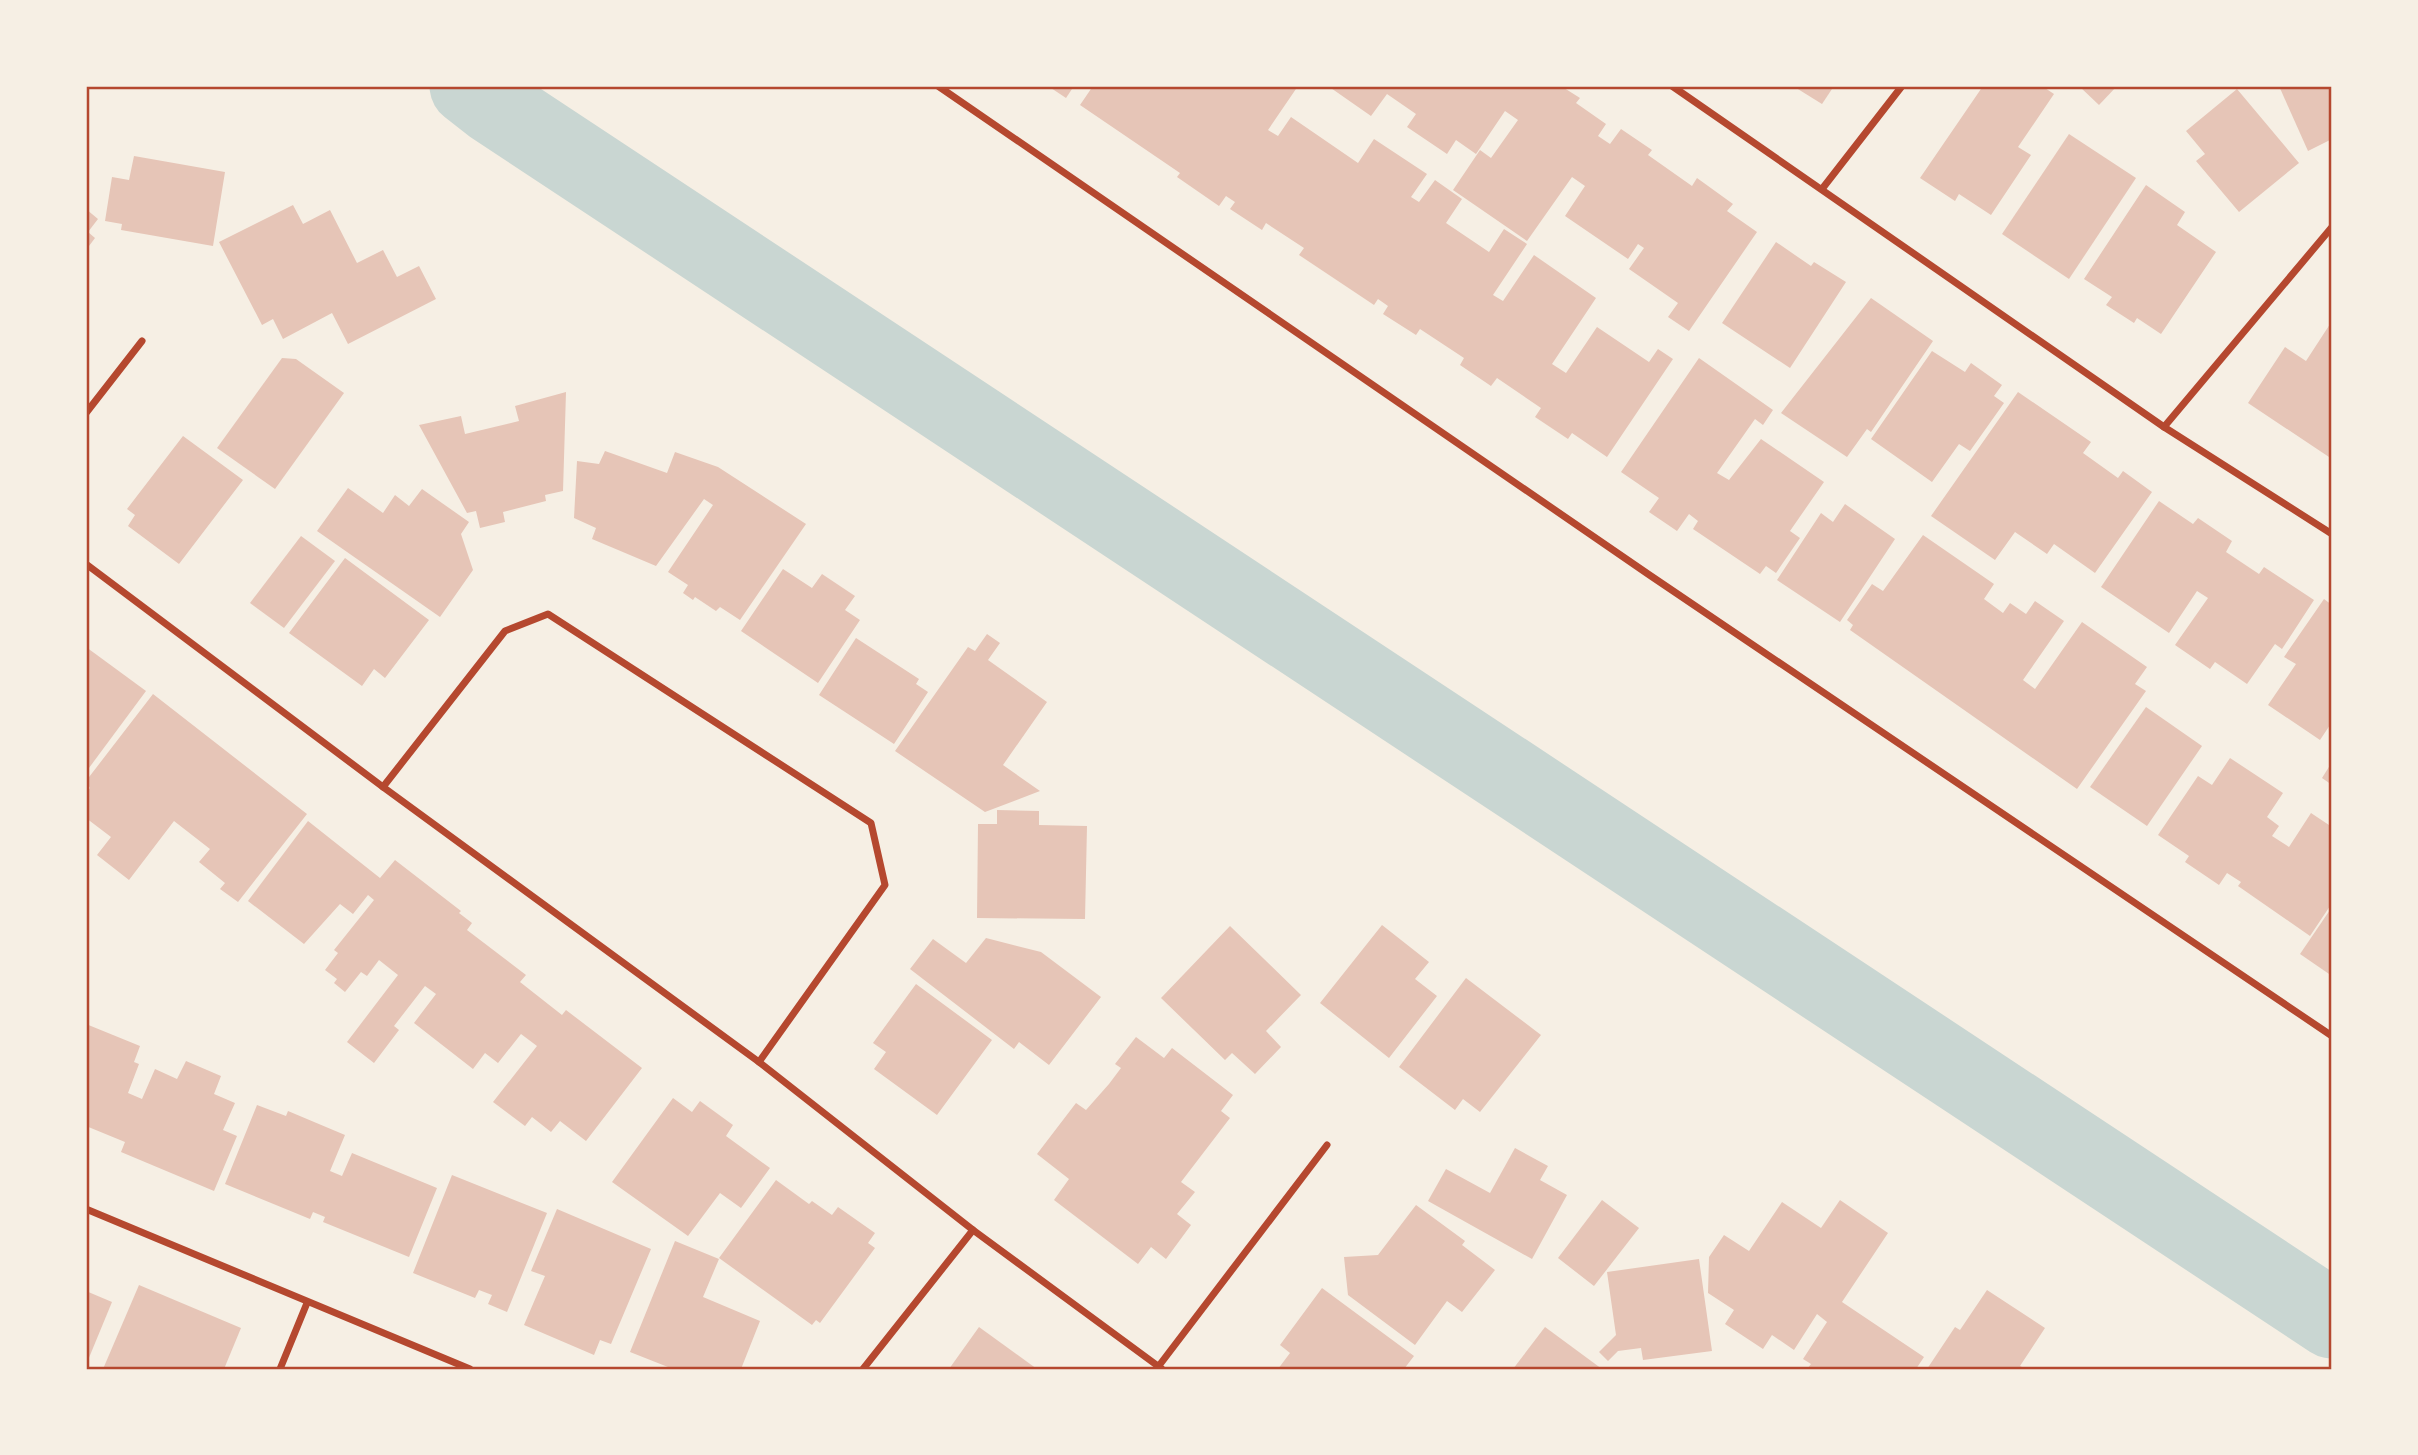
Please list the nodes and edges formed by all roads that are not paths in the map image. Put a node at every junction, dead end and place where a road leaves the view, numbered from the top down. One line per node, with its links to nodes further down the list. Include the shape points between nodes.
1 (938, 86): 12 (street)
2 (1672, 86): 4 (street)
3 (1902, 86): 4 (street)
4 (1822, 189): 8 (street)
5 (2332, 227): 8 (street)
6 (142, 341): 7 (street)
7 (86, 414)
8 (2164, 427): 9 (street)
9 (2332, 534)
10 (86, 564): 11 (street)
11 (383, 787): 13 (street); 13 (street, via 505,631 548,614 871,823 885,886)
12 (2332, 1036)
13 (759, 1062): 16 (street)
14 (1328, 1145): 18 (street)
15 (86, 1209): 17 (street)
16 (973, 1230): 18 (street); 21 (street)
17 (307, 1303): 19 (street); 20 (street)
18 (1160, 1368)
19 (280, 1369)
20 (470, 1369)
21 (863, 1369)

